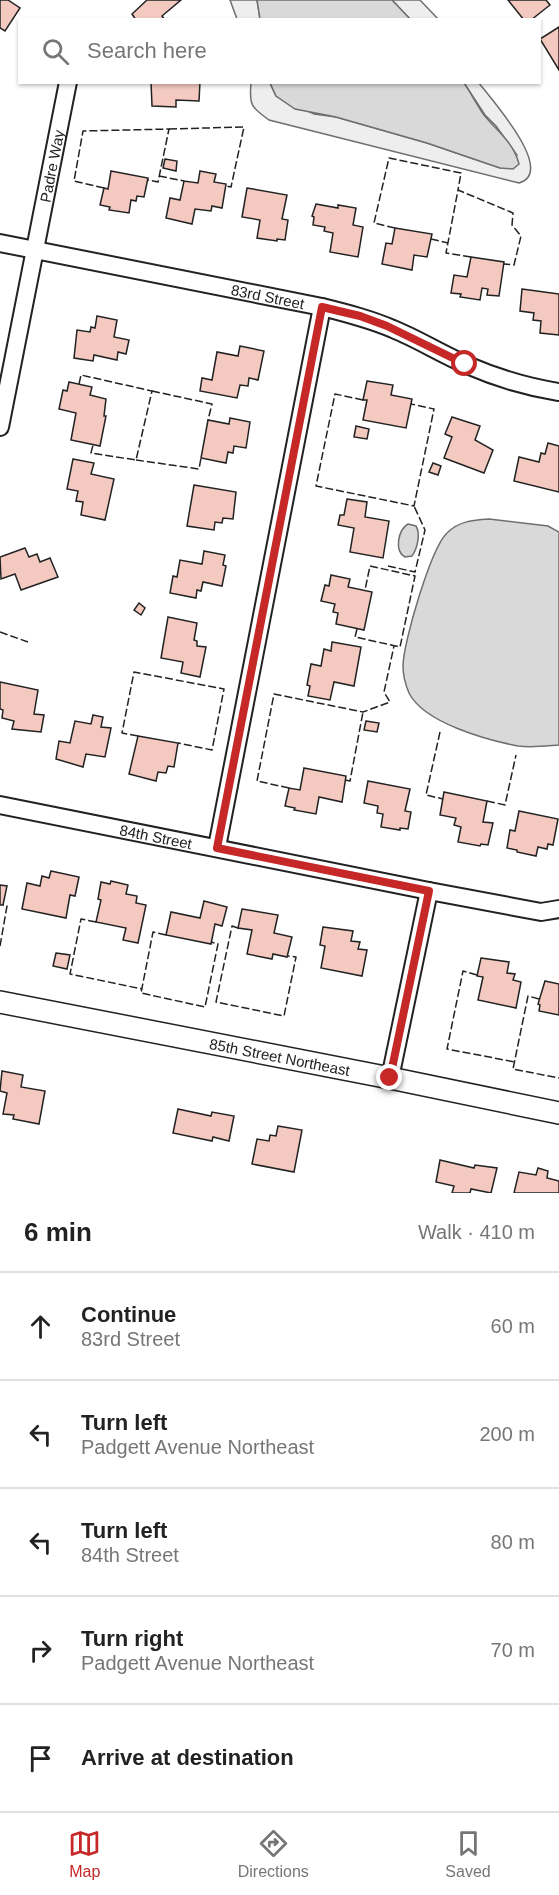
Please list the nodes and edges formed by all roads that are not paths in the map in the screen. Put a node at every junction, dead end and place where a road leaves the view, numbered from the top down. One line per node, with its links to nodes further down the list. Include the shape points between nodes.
1 (68, 84): 3 (street, Padre Way)
2 (0, 243): 3 (street, 83rd Street)
3 (35, 250): 4 (street, 83rd Street); 6 (street, Padre Way)
4 (322, 307): 5 (street, 83rd Street, via 387,326 500,378); 8 (street)
5 (559, 392)
6 (0, 427)
7 (0, 805): 8 (street, 84th Street)
8 (217, 848): 9 (street, 84th Street)
9 (429, 891): 10 (street, 84th Street, via 540,912); 12 (street)
10 (559, 909)
11 (0, 1002): 12 (street, 85th Street Northeast)
12 (390, 1078): 13 (street, 85th Street Northeast)
13 (559, 1113)

